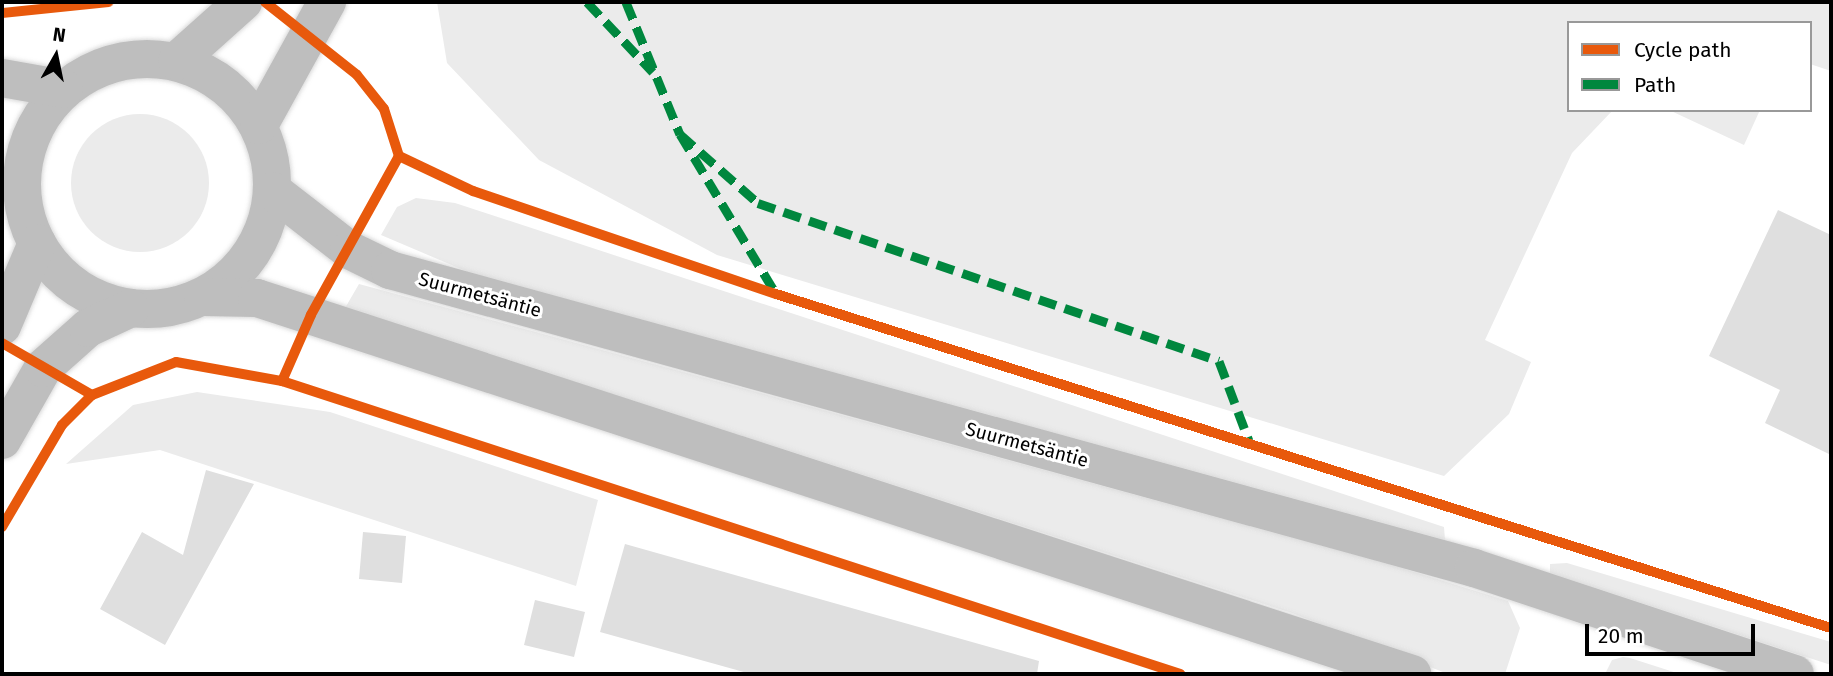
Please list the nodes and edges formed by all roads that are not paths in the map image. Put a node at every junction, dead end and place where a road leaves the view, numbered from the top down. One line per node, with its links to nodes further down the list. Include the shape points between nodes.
1 (243, 2): 3 (main road)
2 (327, 2): 6 (main road)
3 (177, 61): 5 (main road, via 133,59 96,68); 6 (main road, via 229,88)
4 (2, 78): 5 (main road)
5 (64, 89): 7 (main road, via 43,114)
6 (259, 125): 8 (main road, via 271,158)
7 (12, 179): 9 (main road)
8 (273, 191): 10 (main road, via 260,240 237,273); 15 (main road, Suurmetsäntie, via 349,250 390,270 1474,568)
9 (37, 243): 11 (main road, via 57,270 89,294); 12 (main road)
10 (203, 297): 11 (main road, via 170,307); 14 (main road, via 268,301)
11 (131, 309): 13 (main road, via 88,328 43,368)
12 (2, 326)
13 (2, 440)
14 (1412, 674)
15 (1796, 674)

